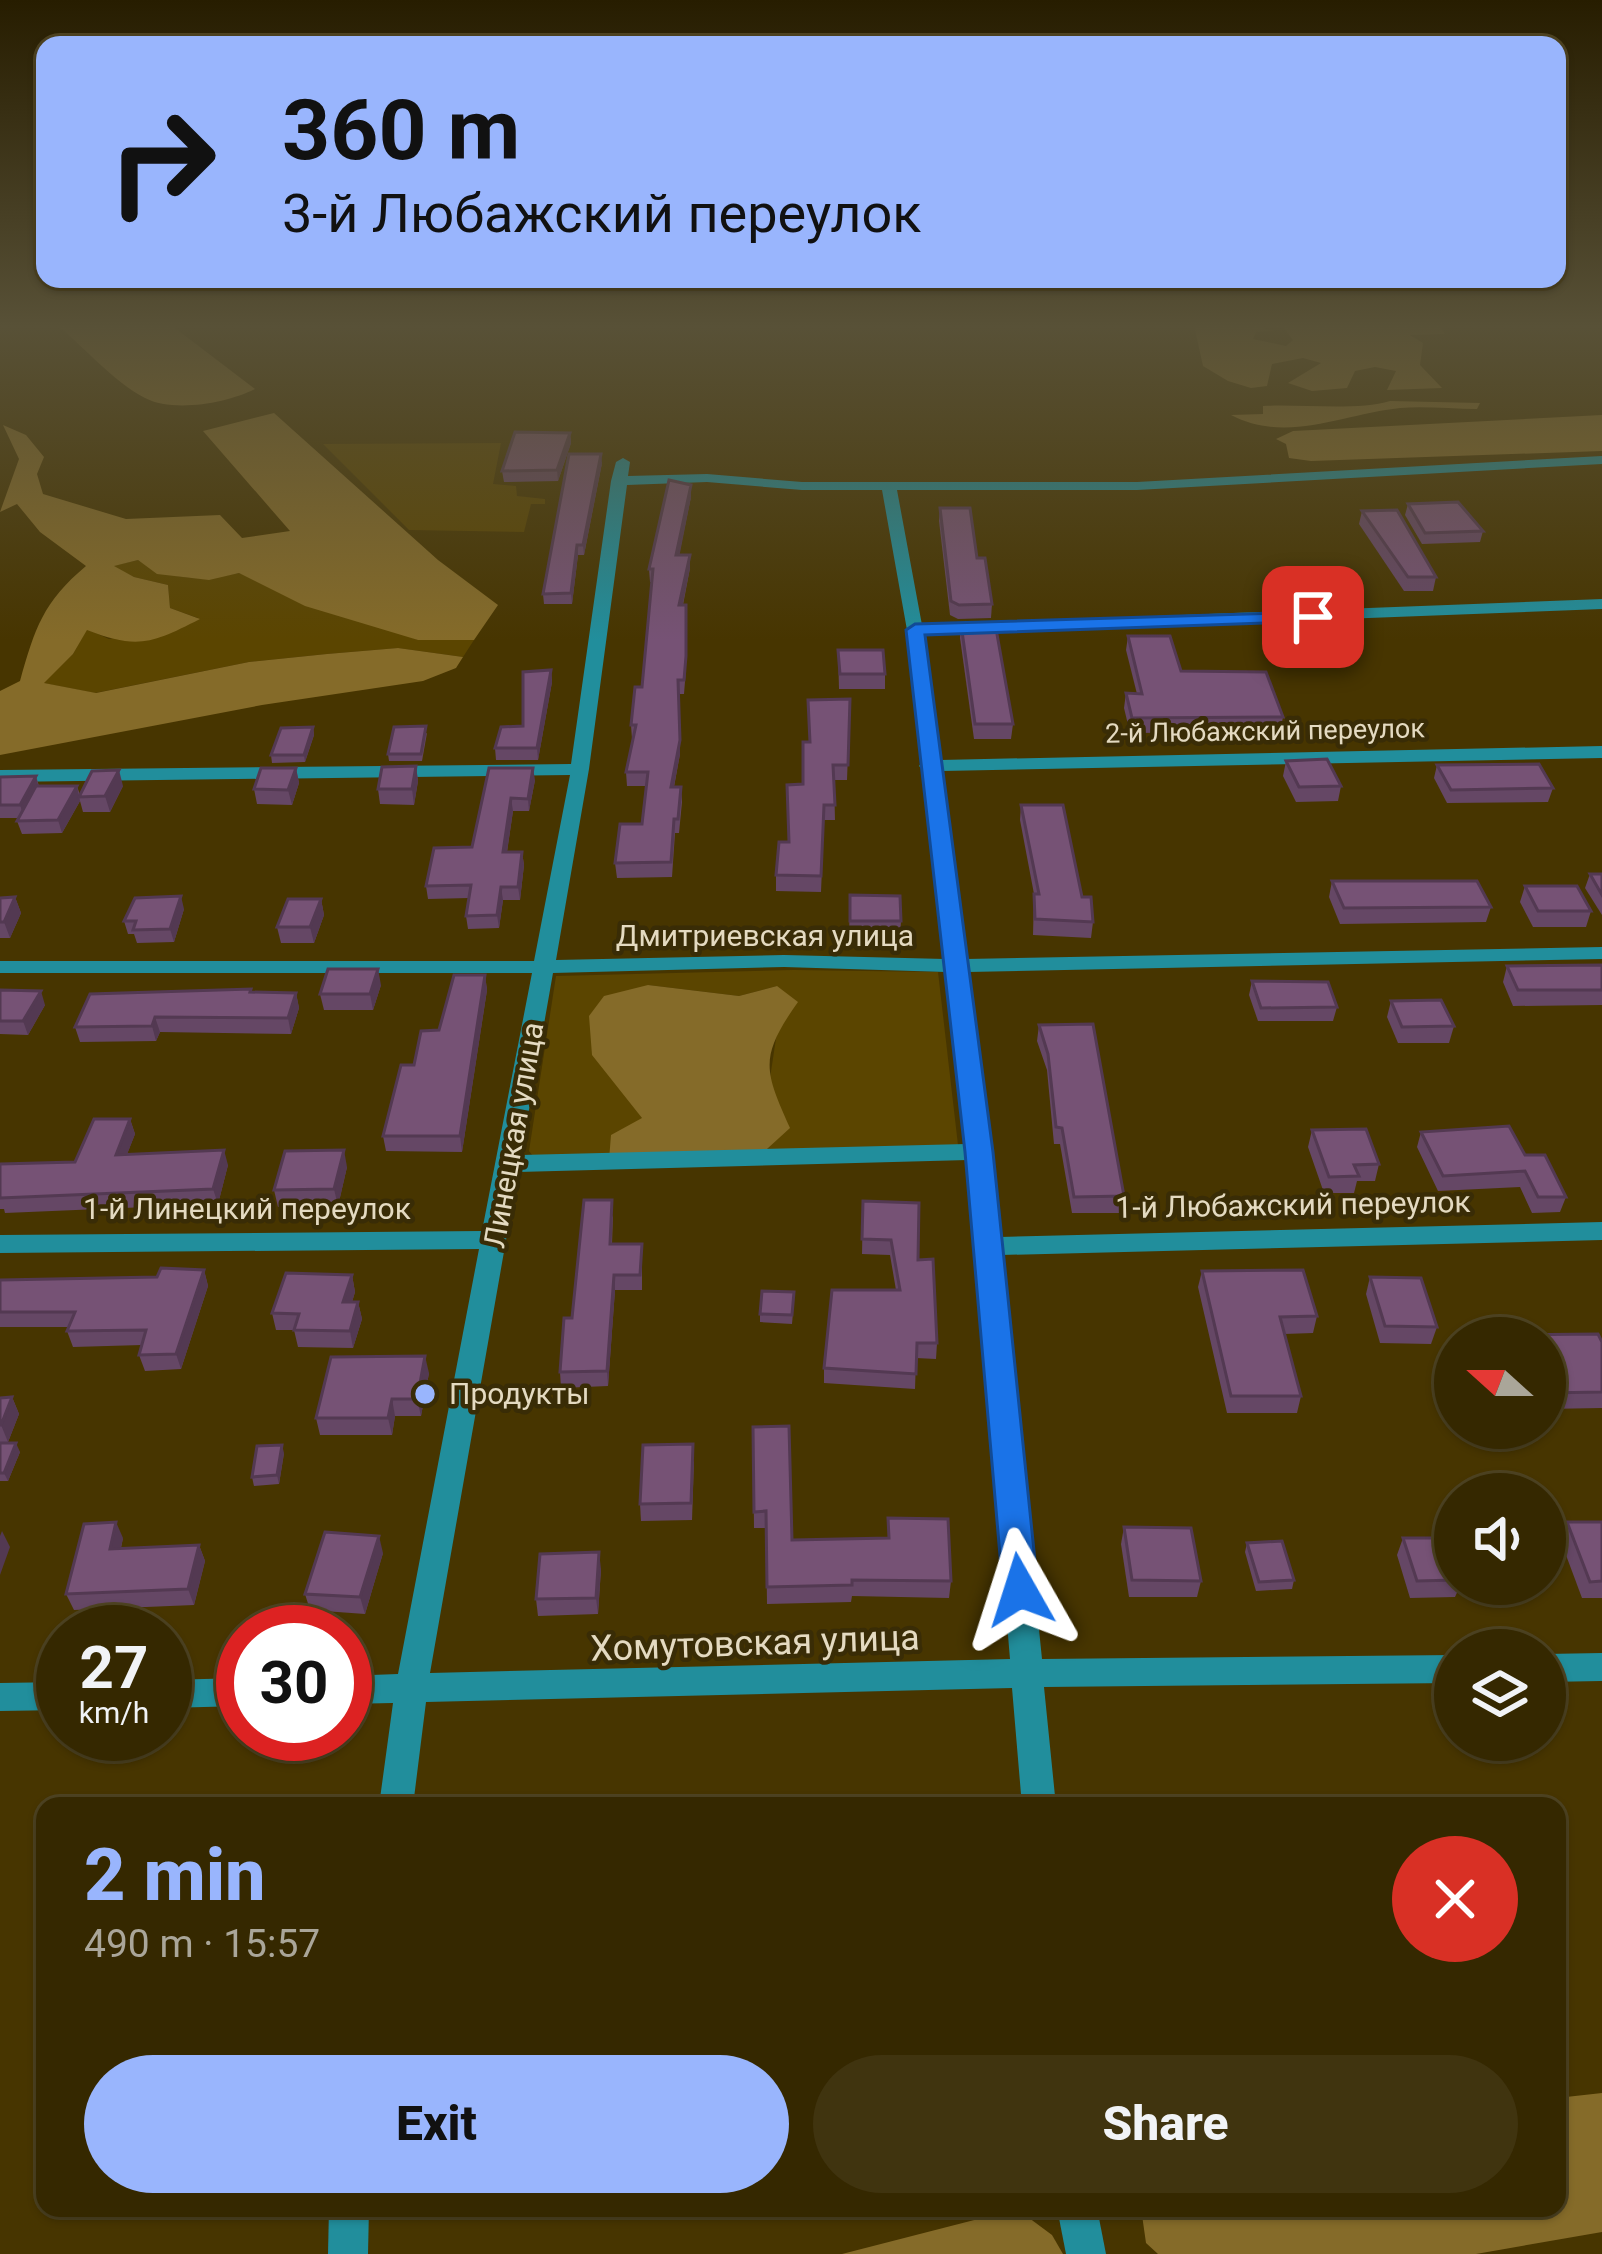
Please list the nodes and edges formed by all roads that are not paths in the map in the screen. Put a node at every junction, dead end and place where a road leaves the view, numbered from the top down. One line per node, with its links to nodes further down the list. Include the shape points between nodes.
1 (1602, 460): 2 (street, via 1137,486)
2 (889, 487): 4 (street); 7 (street, Линецкая улица, via 620,471)
3 (1602, 604): 4 (street)
4 (915, 630): 6 (street)
5 (1602, 752): 6 (street, 2-й Любажский переулок)
6 (928, 766): 10 (street)
7 (580, 770): 8 (street); 12 (street, Линецкая улица)
8 (0, 776)
9 (1602, 953): 10 (street, Дмитриевская улица)
10 (956, 966): 12 (street, Дмитриевская улица); 13 (street)
11 (0, 967): 12 (street, Дмитриевская улица)
12 (544, 967): 14 (street, Линецкая улица)
13 (979, 1152): 14 (street); 18 (street)
14 (509, 1164): 16 (street, Линецкая улица)
15 (1602, 1231): 18 (street, 1-й Любажский переулок)
16 (494, 1240): 17 (street, 1-й Линецкий переулок); 23 (street, Линецкая улица)
17 (0, 1244)
18 (985, 1246): 22 (street)
19 (1602, 1667): 20 (street)
20 (1566, 1668)
21 (1434, 1669): 22 (street, Хомутовская улица)
22 (1029, 1676): 23 (street, Хомутовская улица); 28 (street)
23 (411, 1689): 24 (street, Хомутовская улица); 27 (street, Линецкая улица)
24 (372, 1690)
25 (36, 1696): 26 (street)
26 (0, 1697)
27 (397, 1797)
28 (1039, 1797)
29 (349, 2217): 31 (street)
30 (1079, 2217): 32 (street)
31 (349, 2254)
32 (1086, 2254)

